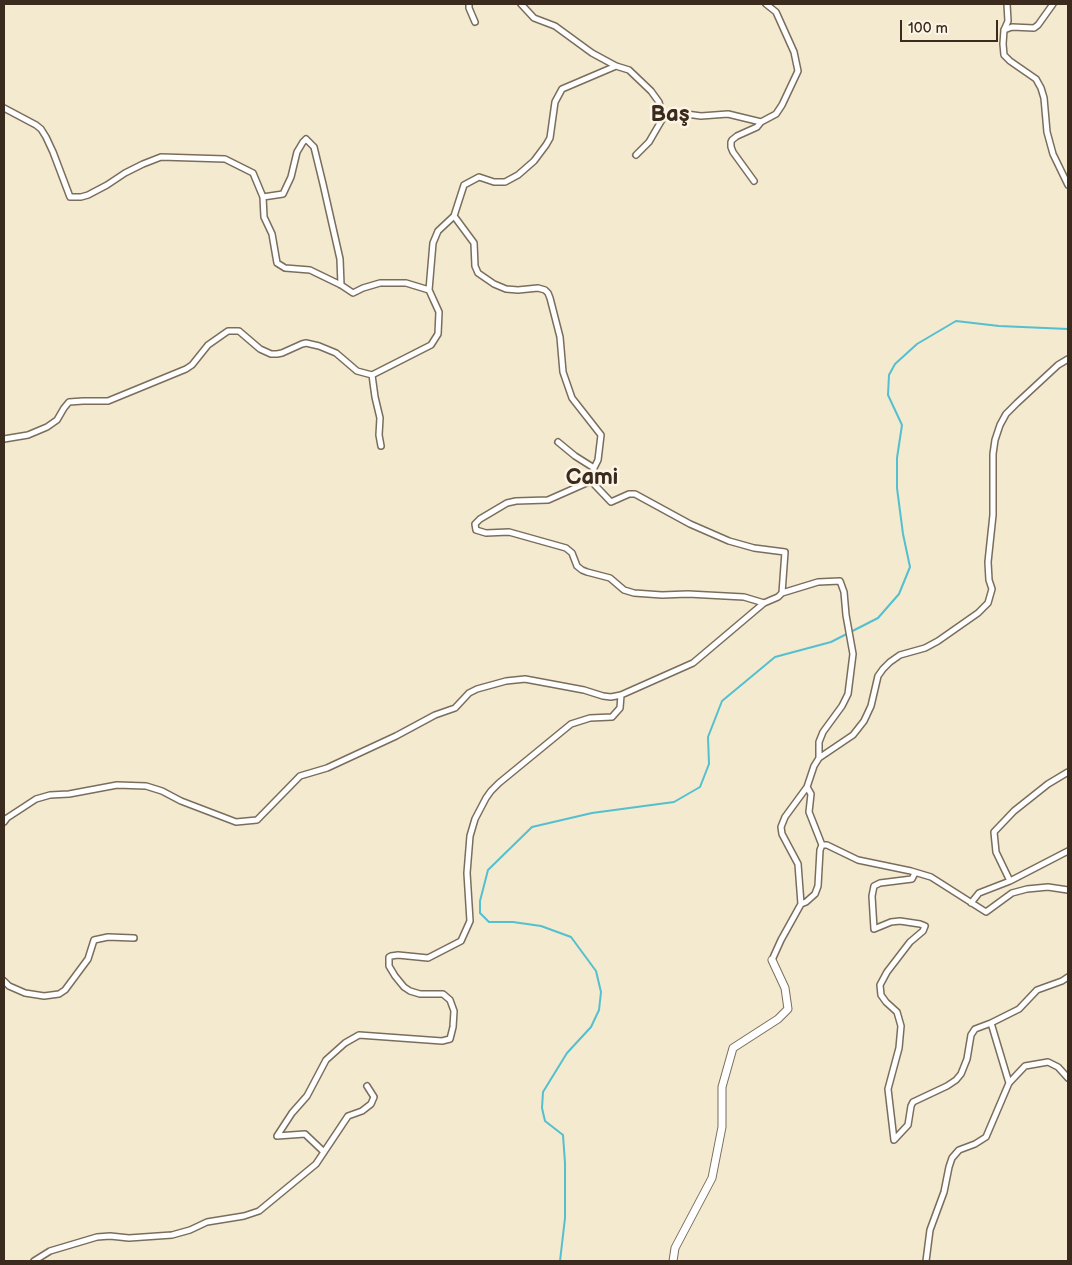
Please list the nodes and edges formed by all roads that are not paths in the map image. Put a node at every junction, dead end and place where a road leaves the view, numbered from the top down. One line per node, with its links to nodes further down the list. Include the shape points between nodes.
1 (469, 4): 6 (street)
2 (521, 4): 8 (street, via 534,18 555,26)
3 (766, 4): 11 (street, via 776,12 794,52 798,71 776,114)
4 (1007, 4): 7 (street, via 1008,20)
5 (1053, 4): 7 (street, via 1034,28)
6 (475, 22)
7 (1004, 30): 14 (street, via 1004,55 1036,79 1041,88 1053,154)
8 (616, 66): 10 (street, via 629,70 651,91); 16 (street, via 562,89 556,102 550,138 534,161 505,182 479,177 464,185)
9 (4, 108): 15 (street, via 41,129 70,197 88,196 125,173 161,157 224,159 253,173)
10 (663, 118): 11 (street, via 680,113 701,116 728,114); 12 (street, via 649,142)
11 (761, 122): 13 (street, via 732,140 730,145)
12 (636, 154)
13 (754, 181)
14 (1068, 184)
15 (263, 197): 17 (street, via 264,217 272,234 277,263 285,268 310,270); 17 (street, via 283,194 306,139 314,148 323,184 340,259)
16 (454, 216): 18 (street, via 438,231 432,242); 24 (street, via 474,243 478,273 506,289 538,288 548,293 572,398 601,435)
17 (341, 285): 18 (street, via 353,293 380,283 406,283)
18 (429, 290): 20 (street, via 439,312 438,334 431,345)
19 (1068, 359): 29 (street, via 1006,414 995,440 988,562 992,588 988,603 938,641 900,655 882,669 864,721 853,734)
20 (372, 375): 21 (street, via 357,371 336,353 319,346 306,343 271,354 239,331 228,331 208,345 186,369 108,402 69,402 57,420 47,427 28,435); 23 (street, via 380,418)
21 (4, 439)
22 (558, 442): 24 (street)
23 (381, 446)
24 (594, 468): 25 (street)
25 (591, 481): 26 (street, via 611,502 635,494 729,541 785,552); 27 (street, via 548,500 507,503 480,519 475,524 476,530 509,532 566,548 582,570 610,578 624,590 634,593 744,597)
26 (782, 593): 27 (street); 29 (street, via 818,582 840,581 844,592 853,654 848,694 823,732)
27 (764, 603): 28 (street, via 693,664)
28 (621, 695): 32 (street, via 603,696 525,679 477,689 455,708 327,768 300,776 257,820 236,822 146,786 117,785 36,799); 48 (street, via 620,708 612,717 590,718 570,724 499,783 486,798 470,836 467,873 470,921 461,940 428,958 389,957 389,966 404,987 420,994 443,994 450,1000 454,1011 450,1039 359,1035 326,1060 307,1096 277,1136 305,1134)
29 (819, 758): 31 (street)
30 (1068, 772): 36 (street, via 1014,811 994,832 996,852)
31 (807, 788): 33 (street, via 811,794 809,812); 39 (street, via 781,827 798,864)
32 (4, 822)
33 (822, 844): 35 (street, via 858,860); 39 (street, via 818,886 814,894)
34 (1068, 852): 36 (street)
35 (915, 873): 38 (street, via 931,877); 44 (street, via 912,878 874,886 872,896 874,929 900,921 925,926 880,985 881,995 897,1012 901,1026 888,1089 894,1140 908,1124 913,1102 956,1080 967,1059 975,1030)
36 (1010, 881): 38 (street, via 980,893)
37 (1068, 890): 38 (street, via 1048,887 1012,893 986,912)
38 (971, 903)
39 (801, 904): 41 (street)
40 (134, 938): 43 (street, via 94,940 88,958 59,994 25,993)
41 (772, 960): 50 (street, via 785,988 788,1009 733,1048 722,1087 722,1127 712,1178 675,1248)
42 (1068, 977): 44 (street, via 1037,990 1019,1009)
43 (4, 981)
44 (991, 1023): 46 (street)
45 (1068, 1078): 46 (street, via 1048,1062 1025,1066)
46 (1009, 1083): 51 (street, via 986,1137 959,1150 952,1158 930,1230)
47 (367, 1086): 48 (street, via 374,1097 371,1104 348,1116)
48 (324, 1152): 49 (street, via 316,1164 259,1211 207,1222 172,1235 97,1237 50,1251)
49 (34, 1261)
50 (673, 1261)
51 (926, 1261)

